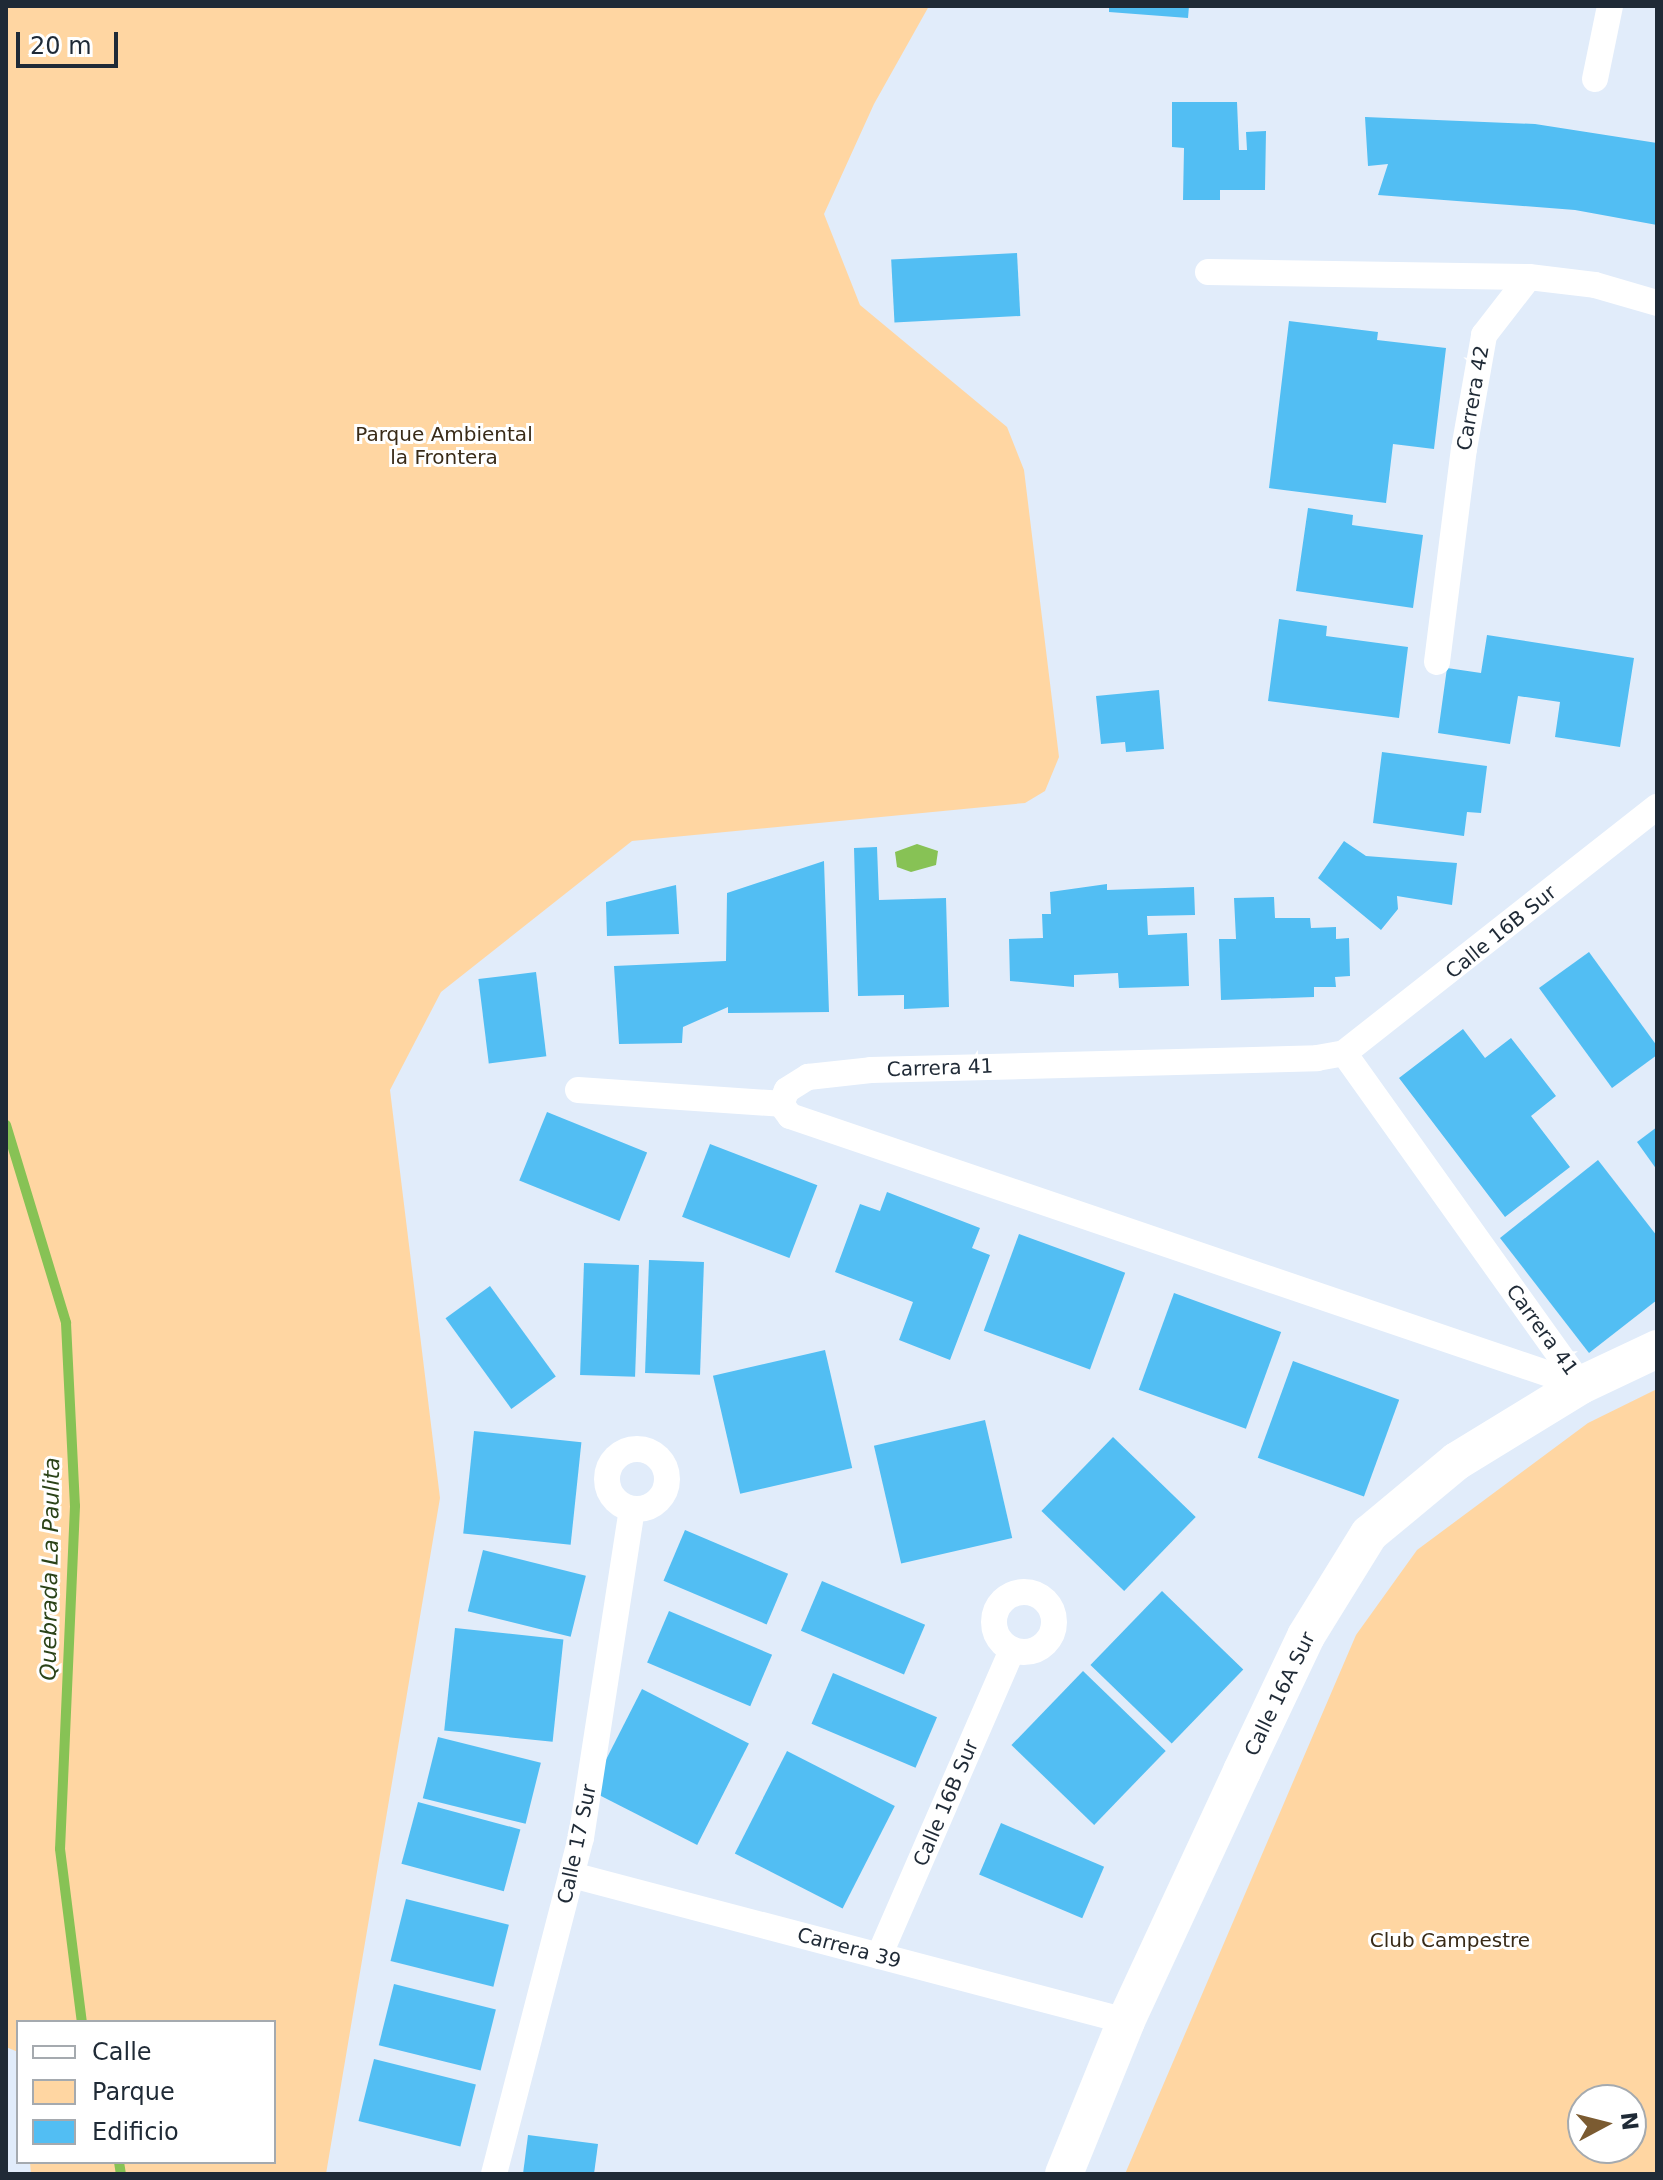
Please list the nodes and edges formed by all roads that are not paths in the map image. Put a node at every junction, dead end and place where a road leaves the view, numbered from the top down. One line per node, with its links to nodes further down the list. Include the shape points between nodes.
1 (1610, 6): 2 (street)
2 (1595, 79)
3 (1208, 272): 4 (street)
4 (1529, 277): 5 (street, via 1595,285); 6 (street, Carrera 42, via 1484,335)
5 (1657, 303)
6 (1437, 662)
7 (1657, 807): 8 (street, Calle 16B Sur)
8 (1344, 1053): 10 (street, Carrera 41, via 1317,1058 871,1070 808,1077 787,1090); 12 (street, Carrera 41)
9 (578, 1090): 10 (street, Carrera 41)
10 (781, 1104): 12 (street, Carrera 41, via 790,1116)
11 (1657, 1349): 12 (street, Calle 16A Sur)
12 (1581, 1385): 17 (street, Calle 16A Sur, via 1457,1461 1369,1534 1306,1636)
13 (632, 1509): 15 (street, Calle 17 Sur, via 603,1719)
14 (1012, 1650): 16 (street, Calle 16B Sur)
15 (572, 1875): 16 (street, Carrera 39); 18 (street, Calle 17 Sur)
16 (879, 1956): 17 (street, Carrera 39)
17 (1126, 2021): 19 (street, Calle 16A Sur)
18 (494, 2174)
19 (1064, 2174)

